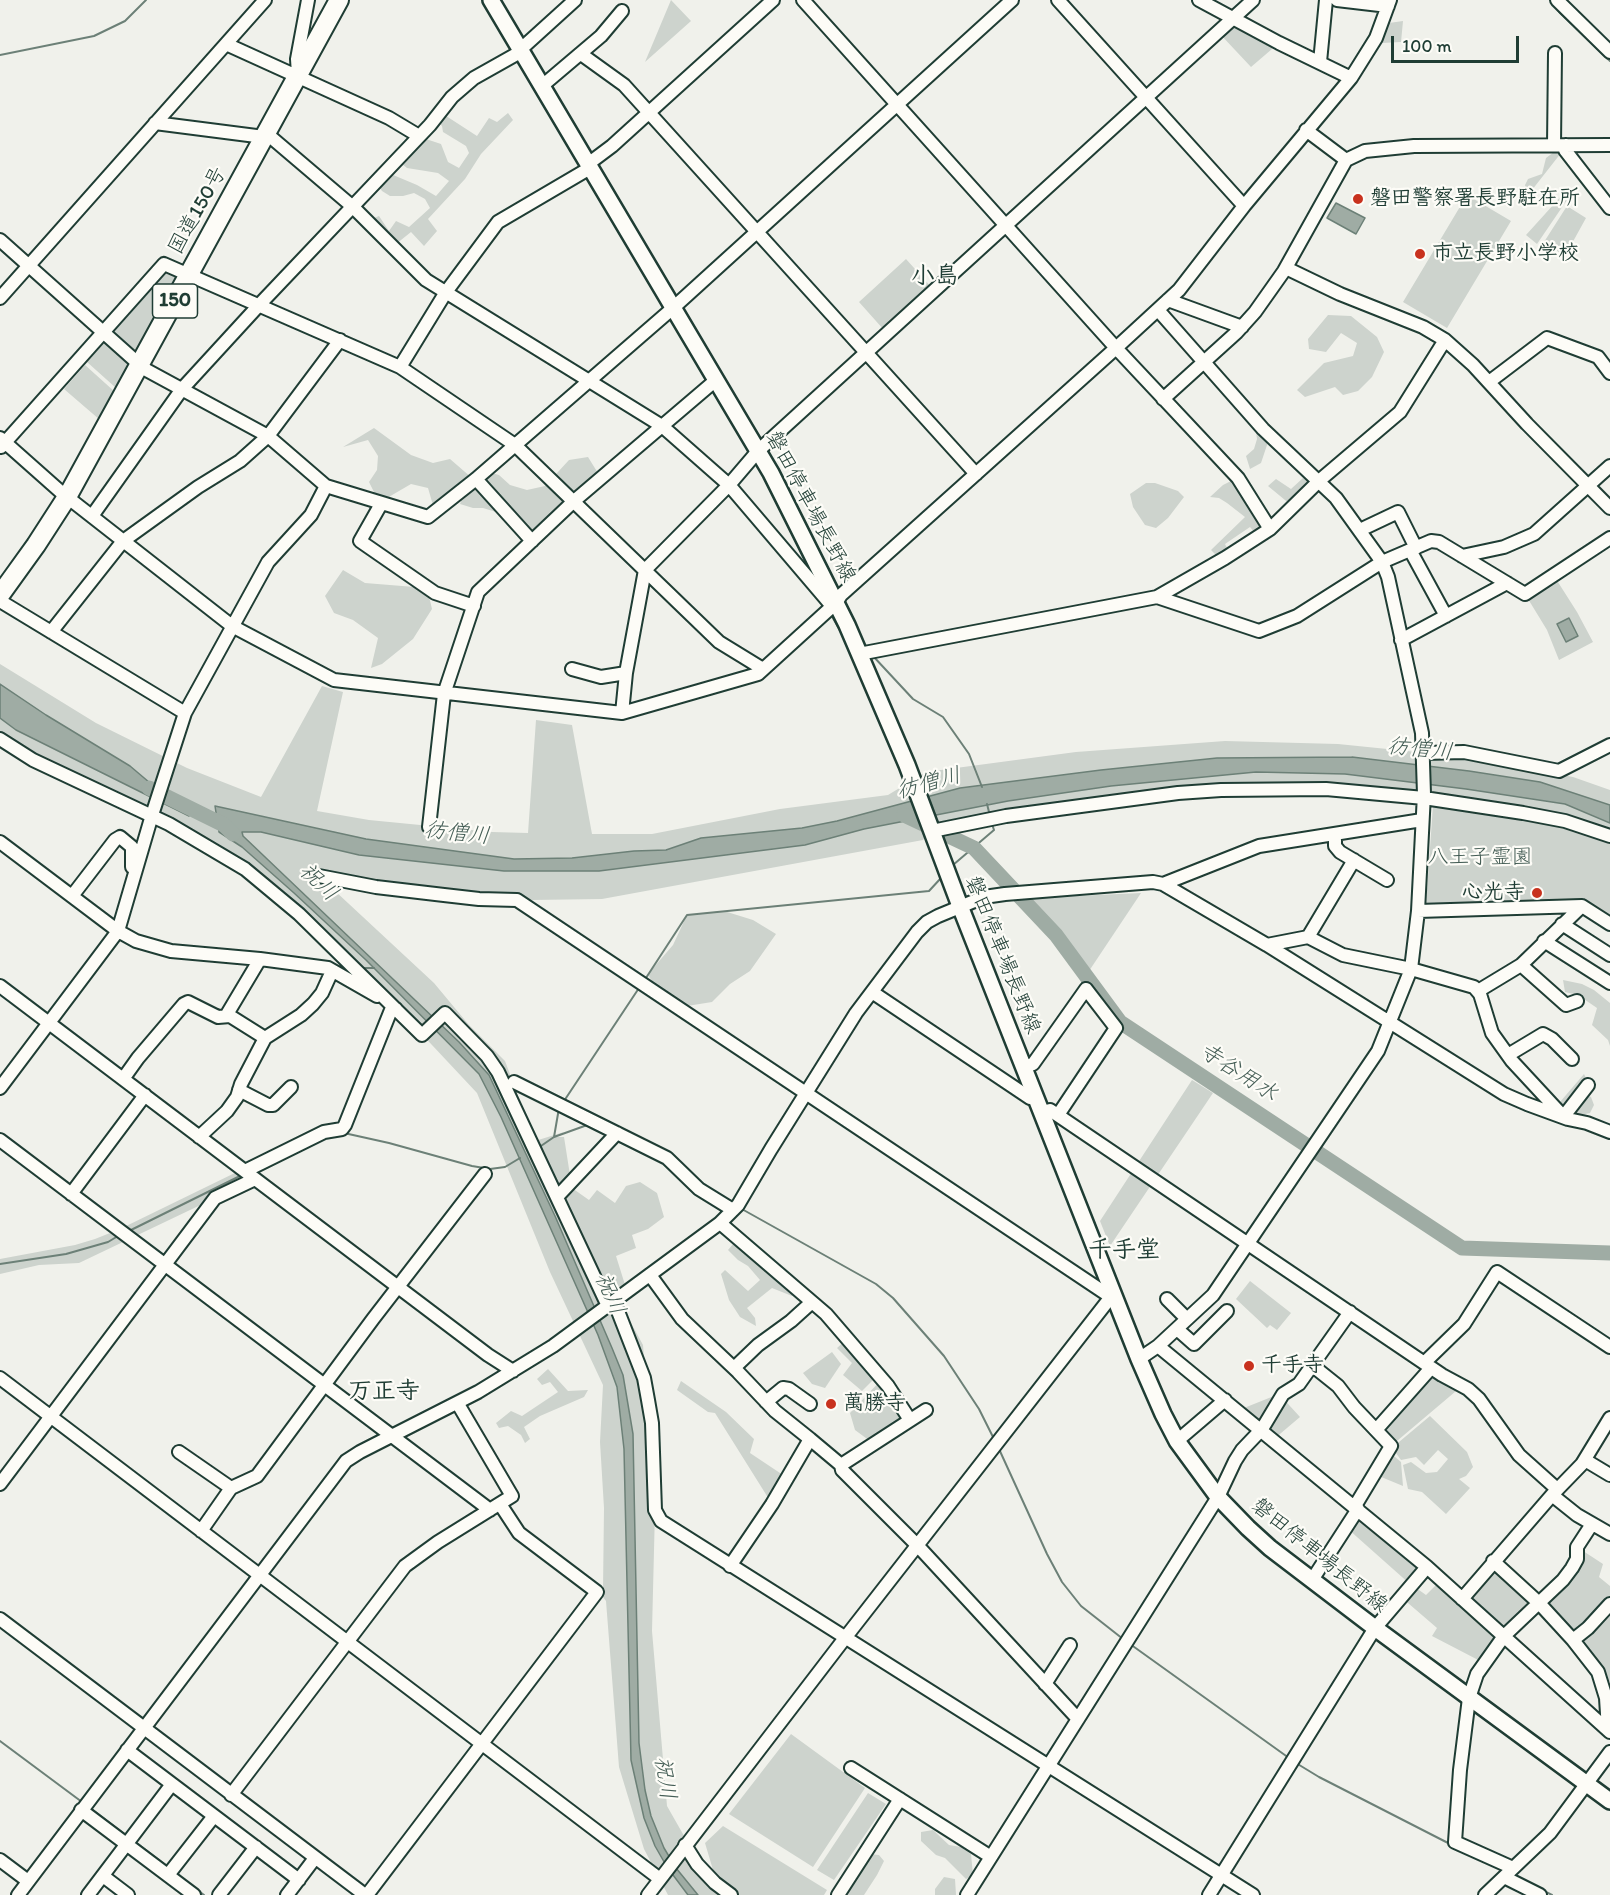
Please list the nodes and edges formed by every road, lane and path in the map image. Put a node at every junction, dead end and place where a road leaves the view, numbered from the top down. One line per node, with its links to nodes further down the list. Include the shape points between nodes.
1 (265, 0): 18 (street)
2 (308, 0): 24 (street, via 297,59)
3 (339, 0): 24 (highway, 国道150号 / 150)
4 (492, 0): 19 (main road, 磐田停車場長野線)
5 (575, 0): 19 (street)
6 (773, 0): 29 (street)
7 (803, 0): 28 (street)
8 (1012, 0): 28 (street)
9 (1058, 0): 27 (street)
10 (1199, 0): 17 (street)
11 (1253, 0): 17 (street)
12 (1326, 0): 23 (street)
13 (1337, 0): 15 (street)
14 (1563, 2): 20 (street)
15 (1389, 3): 25 (street, via 1376,38)
16 (621, 11): 22 (street)
17 (1234, 18): 23 (street); 27 (street)
18 (226, 44): 24 (street); 30 (street)
19 (522, 50): 26 (main road, 磐田停車場長野線); 33 (street, via 474,78)
20 (1610, 52)
21 (1556, 53): 34 (street)
22 (581, 54): 26 (street); 29 (street, via 624,85)
23 (1320, 62): 25 (street)
24 (298, 75): 32 (highway, 国道150号 / 150); 33 (street)
25 (1351, 78): 31 (street)
26 (542, 86): 37 (main road, 磐田停車場長野線)
27 (1147, 98): 38 (street); 41 (street)
28 (898, 105): 41 (street); 42 (street)
29 (650, 112): 37 (street); 42 (street)
30 (155, 123): 32 (street); 44 (street)
31 (1306, 130): 36 (street); 38 (street)
32 (265, 135): 39 (street); 46 (highway, 国道150号 / 150)
33 (419, 136): 39 (street)
34 (1560, 145): 35 (street); 36 (street, via 1414,146 1365,151); 40 (street)
35 (1610, 145)
36 (1346, 160): 45 (street)
37 (589, 166): 47 (street, via 498,222); 51 (main road, 磐田停車場長野線)
38 (1244, 206): 49 (street)
39 (353, 207): 47 (street, via 426,280); 50 (street)
40 (1610, 208)
41 (1006, 223): 57 (street); 58 (street)
42 (757, 232): 51 (street); 58 (street)
43 (0, 240): 44 (street)
44 (28, 266): 48 (street); 54 (street)
45 (1286, 268): 53 (street); 56 (street)
46 (189, 274): 50 (street); 54 (street, via 164,264); 60 (highway, 国道150号 / 150)
47 (444, 291): 61 (street); 63 (street)
48 (0, 298)
49 (1168, 300): 52 (street); 53 (street)
50 (261, 303): 55 (street); 66 (street)
51 (674, 308): 63 (street); 64 (main road, 磐田停車場長野線)
52 (1158, 310): 57 (street); 59 (street)
53 (1242, 327): 59 (street)
54 (106, 335): 60 (street); 70 (street)
55 (340, 340): 61 (street); 69 (street)
56 (1445, 340): 65 (street); 76 (street, via 1400,412)
57 (1116, 348): 67 (street); 74 (street)
58 (865, 352): 72 (street); 74 (street)
59 (1203, 362): 67 (street); 76 (street, via 1275,442)
60 (140, 365): 66 (street); 80 (highway, 国道150号 / 150)
61 (400, 366): 71 (street)
62 (1610, 373): 65 (street, via 1598,357 1547,338)
63 (591, 378): 68 (street); 71 (street)
64 (716, 380): 68 (street); 72 (main road, 磐田停車場長野線)
65 (1489, 382): 79 (street)
66 (182, 389): 69 (street); 84 (street)
67 (1163, 399): 85 (street, via 1238,478)
68 (662, 426): 77 (street); 81 (street)
69 (268, 436): 78 (street); 88 (street, via 240,461 198,486)
70 (4, 444): 80 (street)
71 (515, 445): 75 (street); 81 (street)
72 (758, 451): 77 (street); 98 (main road, 磐田停車場長野線)
73 (1610, 466): 79 (street)
74 (976, 474): 98 (street)
75 (476, 479): 82 (street, via 428,517); 89 (street)
76 (1320, 480): 85 (street); 86 (street)
77 (729, 485): 93 (street); 98 (street)
78 (326, 486): 82 (street); 101 (street, via 311,515 268,562)
79 (1587, 486): 83 (street); 91 (street, via 1534,534 1504,547)
80 (66, 496): 84 (street); 95 (highway, 国道150号 / 150)
81 (574, 501): 89 (street); 93 (street)
82 (381, 504): 99 (street, via 360,541 435,593)
83 (1610, 508)
84 (92, 516): 88 (street)
85 (1270, 529): 96 (street)
86 (1360, 530): 90 (street, via 1398,512); 92 (street)
87 (1610, 537): 94 (street, via 1525,594)
88 (123, 541): 101 (street); 102 (street)
89 (532, 541): 99 (street, via 478,592)
90 (1413, 549): 91 (street, via 1431,541 1439,542); 92 (street); 100 (street)
91 (1462, 556): 94 (street)
92 (1382, 562): 96 (street, via 1297,616 1259,631); 103 (street)
93 (645, 570): 106 (street, via 719,642); 107 (street)
94 (1507, 583): 100 (street)
95 (0, 595)
96 (1157, 597): 104 (street)
97 (0, 601): 102 (street)
98 (834, 605): 104 (main road, 磐田停車場長野線); 106 (street)
99 (474, 606): 108 (street)
100 (1446, 616): 103 (street)
101 (232, 626): 108 (street, via 334,681); 109 (street)
102 (51, 632): 109 (street)
103 (1401, 640): 113 (street)
104 (859, 654): 118 (main road, 磐田停車場長野線)
105 (572, 669): 107 (street, via 602,677)
106 (763, 669): 110 (street, via 758,675)
107 (626, 674): 110 (street)
108 (444, 694): 110 (street); 117 (street)
109 (185, 713): 115 (street)
110 (622, 713)
111 (0, 739): 115 (street, via 56,772)
112 (1610, 745): 113 (street, via 1559,771 1464,752)
113 (1424, 753): 114 (street)
114 (1424, 796): 116 (street); 118 (street, via 1326,789 1178,793 1006,816); 120 (street, via 1565,821)
115 (152, 815): 126 (street); 147 (street, via 214,849 272,890)
116 (1422, 820): 119 (street); 130 (street)
117 (429, 827)
118 (932, 831): 128 (main road, 磐田停車場長野線)
119 (1335, 836): 122 (street, via 1335,846); 125 (street, via 1259,846)
120 (1610, 836)
121 (0, 842): 127 (street)
122 (1354, 860): 124 (street); 134 (street)
123 (319, 876): 161 (street, via 375,887 517,900)
124 (1387, 880)
125 (1163, 884): 128 (street, via 1005,894); 136 (street)
126 (130, 892): 127 (street, via 134,851 120,837); 133 (street)
127 (73, 894): 133 (street)
128 (960, 906): 145 (street, via 927,922); 154 (main road, 磐田停車場長野線)
129 (1582, 906): 130 (street); 131 (street); 132 (street)
130 (1418, 911): 140 (street)
131 (1562, 924): 135 (street); 137 (street)
132 (1610, 924)
133 (119, 929): 138 (street, via 136,941 171,951); 150 (street)
134 (1308, 938): 136 (street); 140 (street, via 1344,955)
135 (1544, 941): 139 (street); 142 (street)
136 (1267, 945): 149 (street)
137 (1610, 955)
138 (260, 959): 141 (street); 148 (street)
139 (1521, 965): 144 (street); 146 (street, via 1566,1005)
140 (1411, 969): 144 (street); 149 (street)
141 (332, 970): 147 (street); 151 (street, via 313,1004)
142 (1610, 983)
143 (0, 986): 150 (street)
144 (1478, 991): 152 (street, via 1492,1033)
145 (872, 992): 161 (street); 163 (street, via 1030,1098)
146 (1577, 1001)
147 (395, 1007): 171 (street, via 342,1129 324,1132); 175 (street, via 422,1035 445,1012 487,1056 498,1071)
148 (226, 1016): 151 (street); 155 (street, via 218,1017 188,1002 184,1004)
149 (1389, 1022): 166 (street, via 1504,1094); 178 (street, via 1378,1051)
150 (50, 1023): 155 (street); 159 (street)
151 (265, 1038): 160 (street)
152 (1508, 1055): 153 (street, via 1543,1034); 166 (street)
153 (1572, 1059)
154 (1024, 1067): 163 (main road, 磐田停車場長野線); 165 (street, via 1034,1064 1086,989 1116,1028)
155 (123, 1079): 162 (street)
156 (514, 1082): 168 (street)
157 (1588, 1085): 166 (street)
158 (291, 1087): 160 (street, via 273,1105)
159 (0, 1088)
160 (239, 1090): 169 (street, via 227,1111)
161 (807, 1092): 176 (street); 182 (street)
162 (145, 1095): 169 (street); 174 (street)
163 (1036, 1096): 164 (main road, 磐田停車場長野線)
164 (1042, 1112): 165 (street, via 1050,1110); 182 (main road, 磐田停車場長野線)
165 (1058, 1115): 178 (street)
166 (1563, 1116): 167 (street)
167 (1610, 1132)
168 (616, 1133): 175 (street); 176 (street, via 667,1158 699,1189)
169 (200, 1137): 171 (street)
170 (0, 1140): 174 (street)
171 (245, 1171): 173 (street)
172 (485, 1174): 181 (street)
173 (255, 1179): 179 (street, via 215,1198); 181 (street)
174 (71, 1194): 179 (street)
175 (557, 1197): 185 (street)
176 (733, 1210): 177 (street)
177 (720, 1223): 180 (street); 184 (street)
178 (1249, 1244): 187 (street); 188 (street, via 1213,1296)
179 (165, 1266): 198 (street); 204 (street)
180 (650, 1275): 185 (street); 195 (street, via 682,1318)
181 (399, 1288): 196 (street); 198 (street)
182 (1112, 1295): 192 (main road, 磐田停車場長野線); 225 (street)
183 (1167, 1299): 188 (street)
184 (812, 1302): 195 (street); 206 (street, via 888,1386)
185 (608, 1305): 196 (street); 227 (street, via 644,1378 652,1423 657,1516)
186 (1227, 1311): 189 (street, via 1194,1344)
187 (1350, 1312): 193 (street); 194 (street)
188 (1187, 1319): 189 (street)
189 (1177, 1329): 190 (street)
190 (1158, 1346): 192 (street); 199 (street)
191 (1610, 1347): 193 (street, via 1497,1272 1464,1324)
192 (1139, 1359): 211 (main road, 磐田停車場長野線)
193 (1427, 1365): 208 (street); 218 (street, via 1479,1399 1520,1455)
194 (1313, 1366): 207 (street, via 1299,1384 1283,1394); 208 (street, via 1338,1386)
195 (734, 1368): 200 (street)
196 (513, 1371): 201 (street)
197 (0, 1378): 204 (street)
198 (324, 1386): 209 (street); 217 (street, via 257,1476)
199 (1225, 1400): 207 (street); 211 (street)
200 (766, 1402): 202 (street, via 783,1388); 210 (street)
201 (458, 1404): 209 (street); 220 (street, via 512,1496)
202 (810, 1404)
203 (926, 1410): 206 (street)
204 (51, 1417): 216 (street); 223 (street)
205 (1610, 1418): 213 (street)
206 (910, 1420): 214 (street)
207 (1262, 1429): 219 (street, via 1235,1461); 221 (street)
208 (1376, 1430): 221 (street, via 1391,1446)
209 (392, 1437): 220 (street); 229 (street, via 346,1461)
210 (810, 1439): 214 (street); 227 (street)
211 (1177, 1440): 219 (main road, 磐田停車場長野線)
212 (179, 1452): 217 (street)
213 (1585, 1460): 215 (street); 218 (street)
214 (841, 1465): 225 (street)
215 (1610, 1475)
216 (0, 1484)
217 (231, 1488): 223 (street)
218 (1554, 1492): 222 (street); 226 (street)
219 (1218, 1497): 230 (main road, 磐田停車場長野線, via 1248,1528); 243 (street)
220 (495, 1507): 239 (street, via 405,1566); 246 (street, via 519,1533 597,1592)
221 (1357, 1507): 228 (street); 230 (street)
222 (1592, 1524): 224 (street); 232 (street, via 1576,1547 1577,1559 1572,1568)
223 (201, 1531): 229 (street)
224 (1610, 1534)
225 (917, 1545): 237 (street); 241 (street)
226 (1493, 1561): 231 (street); 232 (street)
227 (730, 1566): 237 (street)
228 (1427, 1567): 231 (street); 235 (street)
229 (260, 1575): 239 (street); 244 (street)
230 (1312, 1580): 235 (main road, 磐田停車場長野線)
231 (1461, 1599): 236 (street)
232 (1539, 1603): 236 (street); 238 (street)
233 (1610, 1604): 238 (street)
234 (0, 1619): 244 (street)
235 (1375, 1628): 242 (main road, 磐田停車場長野線); 266 (street)
236 (1504, 1636): 242 (street, via 1477,1674); 245 (street)
237 (845, 1638): 249 (street); 260 (street)
238 (1573, 1640): 245 (street, via 1603,1684)
239 (348, 1641): 246 (street); 253 (street)
240 (1070, 1645): 241 (street)
241 (1045, 1684): 243 (street)
242 (1468, 1698): 251 (main road, 磐田停車場長野線); 264 (street, via 1455,1842)
243 (1078, 1719): 249 (street)
244 (144, 1729): 247 (street); 253 (street)
245 (1609, 1731)
246 (483, 1745): 268 (street); 278 (street)
247 (127, 1750): 252 (street); 256 (street)
248 (1610, 1752): 251 (street)
249 (1048, 1766): 261 (street); 266 (street)
250 (851, 1768): 254 (street)
251 (1587, 1783): 255 (main road, 磐田停車場長野線); 264 (street, via 1550,1833)
252 (172, 1784): 257 (street); 258 (street)
253 (231, 1795): 262 (street)
254 (900, 1799): 261 (street); 281 (street)
255 (1610, 1801)
256 (85, 1805): 258 (street); 270 (street)
257 (214, 1816): 259 (street); 265 (street)
258 (130, 1840): 265 (street); 267 (street)
259 (256, 1847): 269 (street); 276 (street)
260 (682, 1849): 268 (street); 280 (street)
261 (991, 1857): 282 (street)
262 (315, 1858): 269 (street); 278 (street)
263 (0, 1860): 270 (street)
264 (1509, 1873): 285 (street); 286 (street)
265 (168, 1875): 275 (street)
266 (1222, 1875): 271 (street); 283 (street)
267 (103, 1876): 273 (street); 274 (street)
268 (660, 1879): 279 (street)
269 (299, 1880): 277 (street)
270 (28, 1881): 272 (street)
271 (1237, 1891): 284 (street)
272 (18, 1895)
273 (88, 1895)
274 (128, 1895)
275 (194, 1895)
276 (219, 1895)
277 (287, 1895)
278 (366, 1895)
279 (648, 1895)
280 (731, 1895)
281 (838, 1895)
282 (967, 1895)
283 (1209, 1895)
284 (1253, 1895)
285 (1485, 1895)
286 (1540, 1895)

